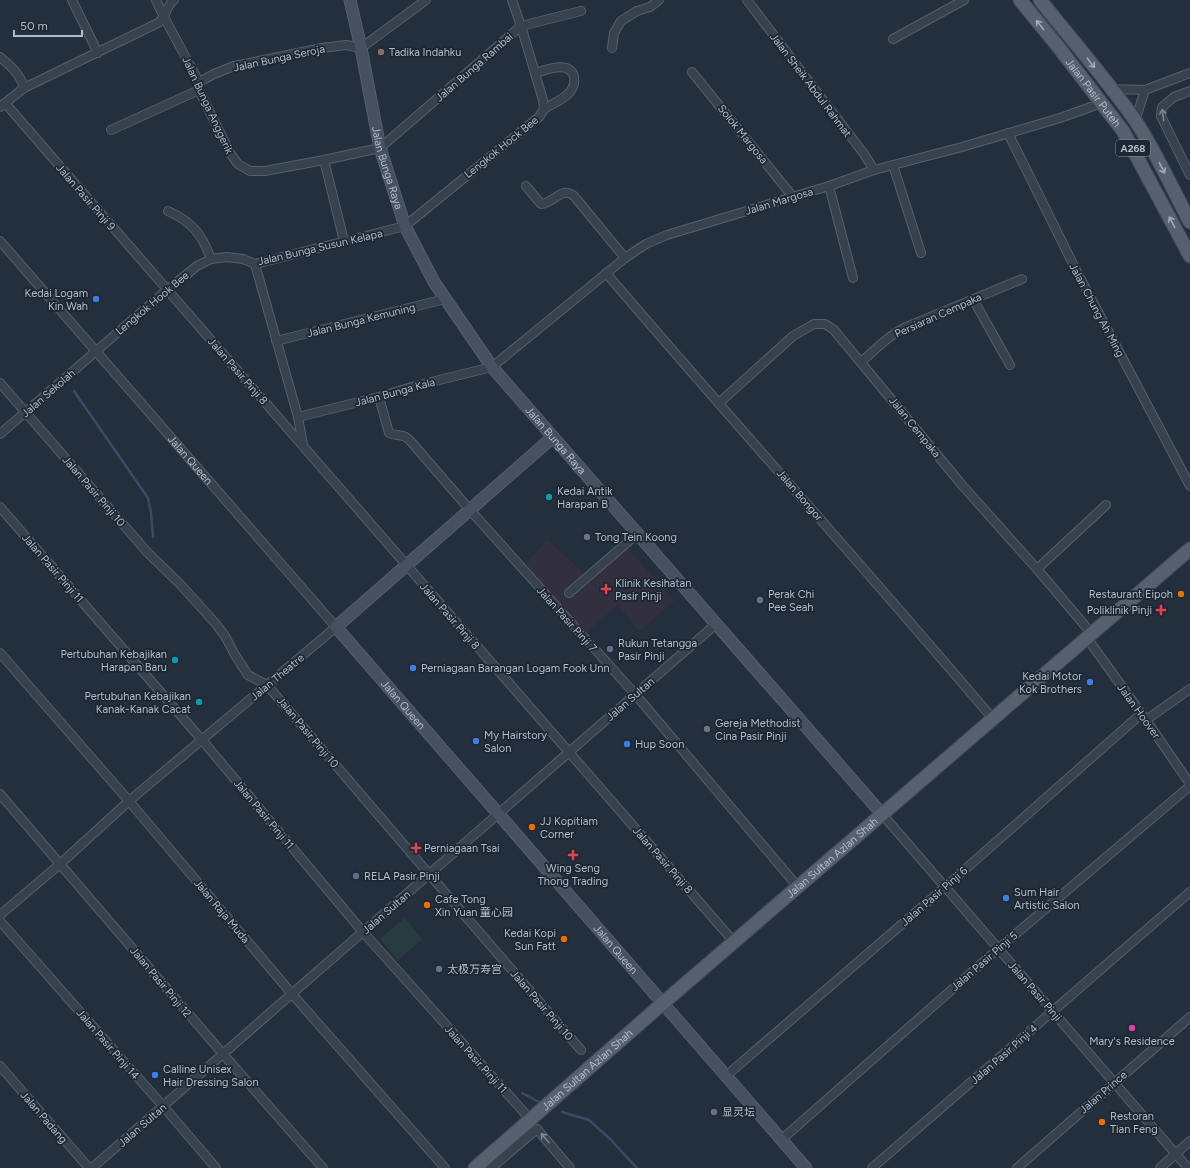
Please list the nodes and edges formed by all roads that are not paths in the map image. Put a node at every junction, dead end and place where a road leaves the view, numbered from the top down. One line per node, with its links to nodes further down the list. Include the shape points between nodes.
1 (72, 0): 18 (street)
2 (156, 0): 13 (street, Jalan Bunga Anggerik)
3 (174, 0): 13 (street, via 166,9)
4 (350, 0): 16 (main road, Jalan Bunga Raya)
5 (426, 0): 16 (street)
6 (512, 0): 14 (street, Lengkok Hock Bee)
7 (659, 0): 17 (street, via 621,21 614,33)
8 (747, 0): 37 (street, Jalan Sheik Abdul Rahmat)
9 (964, 0): 15 (street)
10 (1020, 0): 28 (main road, Jalan Pasir Puteh / A268, one-way to 10)
11 (1040, 0): 25 (main road, Jalan Pasir Puteh / A268, one-way to 25)
12 (580, 11): 14 (street, Jalan Bunga Rambai)
13 (164, 17): 18 (street, via 158,23); 23 (street, Jalan Bunga Anggerik)
14 (521, 26): 21 (street, Lengkok Hock Bee); 34 (street, Jalan Bunga Rambai)
15 (893, 39)
16 (361, 48): 23 (street, Jalan Bunga Seroja, via 346,45 322,48 234,66 214,74); 34 (main road, Jalan Bunga Raya)
17 (612, 48)
18 (98, 53): 24 (street)
19 (0, 57): 24 (street, via 15,71)
20 (692, 72): 41 (street, Solok Margosa)
21 (535, 73): 30 (street, Lengkok Hock Bee); 30 (street, via 557,67 567,68 574,77 573,88 569,93)
22 (1190, 73): 26 (street)
23 (199, 86): 32 (street, Jalan Bunga Seroja); 35 (street, Jalan Bunga Anggerik, via 230,153 238,164 250,171 266,171)
24 (24, 88): 29 (street)
25 (1110, 89): 26 (street); 31 (main road, Jalan Pasir Puteh / A268)
26 (1145, 90): 31 (street)
27 (1190, 91): 38 (street, one-way to 27, via 1161,116 1162,107 1174,97)
28 (1102, 103): 33 (street, Jalan Margosa); 48 (main road, Jalan Pasir Puteh / A268, one-way to 28, via 1123,131)
29 (2, 105): 55 (street, Jalan Pasir Pinji 9)
30 (544, 110): 44 (street, Lengkok Hock Bee, via 539,117)
31 (1135, 121): 43 (main road, Jalan Pasir Puteh / A268, one-way to 43)
32 (111, 130)
33 (1008, 133): 36 (street, Jalan Margosa); 71 (street, Jalan Chung Ah Ming, via 1076,270)
34 (380, 148): 35 (street, Jalan Bunga Anggerik); 44 (main road, Jalan Bunga Raya)
35 (324, 160): 45 (street)
36 (894, 166): 37 (street, Jalan Margosa); 47 (street)
37 (874, 170): 40 (street, Jalan Margosa)
38 (1190, 175)
39 (526, 186): 49 (street, via 541,204 546,204 562,194 574,196)
40 (829, 186): 41 (street, Jalan Margosa); 53 (street)
41 (793, 197): 49 (street, Jalan Margosa, via 667,235 646,244)
42 (168, 211): 50 (street, via 191,224 203,240)
43 (1190, 222)
44 (405, 226): 45 (street, Jalan Bunga Susun Kelapa); 56 (main road, Jalan Bunga Raya, via 434,282)
45 (344, 241): 51 (street, Jalan Bunga Susun Kelapa)
46 (0, 242): 59 (street, Jalan Queen)
47 (921, 253)
48 (1190, 256)
49 (625, 258): 52 (street, Jalan Margosa)
50 (211, 259): 51 (street, Jalan Bunga Susun Kelapa, via 227,257); 55 (street, Lengkok Hook Bee, via 197,266)
51 (255, 264): 58 (street)
52 (606, 273): 62 (street, Jalan Margosa); 65 (street, Jalan Bongor)
53 (854, 278)
54 (1022, 280): 57 (street, Persiaran Cempaka)
55 (167, 290): 59 (street, Lengkok Hook Bee); 70 (street, Jalan Pasir Pinji 8)
56 (446, 299): 58 (street, Jalan Bunga Kemuning); 62 (main road, Jalan Bunga Raya)
57 (973, 299): 60 (street, Persiaran Cempaka, via 896,332); 61 (street)
58 (276, 341): 67 (street)
59 (96, 352): 66 (street, Jalan Sekolah); 81 (street, Jalan Queen)
60 (862, 362): 65 (street, Jalan Cempaka, via 834,330 825,324 814,324 793,336); 78 (street, Jalan Cempaka, via 962,485)
61 (1010, 365)
62 (492, 367): 64 (street, Jalan Bunga Kala); 69 (main road, Jalan Bunga Raya)
63 (0, 383): 66 (street, Jalan Pasir Pinji 10)
64 (379, 397): 67 (street, Jalan Bunga Kala); 74 (street, Jalan Pasir Pinji 7, via 389,434 409,438)
65 (720, 403): 88 (street, Jalan Bongor)
66 (25, 412): 68 (street, Jalan Sekolah); 84 (street, Jalan Pasir Pinji 10, via 148,553 216,624 248,675)
67 (298, 417): 70 (street)
68 (0, 434)
69 (553, 437): 74 (main road, Jalan Theatre); 75 (main road, Jalan Bunga Raya)
70 (303, 446): 77 (street, Jalan Pasir Pinji 8)
71 (1190, 486)
72 (1106, 506): 78 (street)
73 (0, 508): 89 (street, Jalan Pasir Pinji 11)
74 (470, 510): 77 (main road, Jalan Theatre); 86 (street, Jalan Pasir Pinji 7)
75 (637, 534): 79 (street); 80 (main road, Jalan Bunga Raya)
76 (1190, 549): 82 (main road, Jalan Sultan Azlan Shah)
77 (406, 566): 81 (main road, Jalan Theatre); 90 (street, Jalan Pasir Pinji 8)
78 (1037, 569): 82 (street, Jalan Cempaka)
79 (569, 593)
80 (716, 624): 86 (street, Jalan Sultan); 95 (main road, Jalan Bunga Raya)
81 (336, 627): 84 (street, Jalan Theatre); 94 (main road, Jalan Queen)
82 (1089, 636): 87 (street, Jalan Hoover); 88 (main road, Jalan Sultan Azlan Shah)
83 (0, 653): 93 (street, Jalan Raja Muda)
84 (267, 685): 89 (street, Jalan Theatre); 97 (street, Jalan Pasir Pinji 10)
85 (1190, 688): 87 (street, Jalan Pasir Pinji 6)
86 (635, 694): 90 (street, Jalan Sultan); 98 (street, Jalan Pasir Pinji 7)
87 (1143, 717): 91 (street, Jalan Hoover); 99 (street, Jalan Pasir Pinji 6)
88 (992, 719): 95 (main road, Jalan Sultan Azlan Shah)
89 (202, 740): 93 (street, Jalan Theatre); 103 (street, Jalan Pasir Pinji 11)
90 (569, 752): 94 (street, Jalan Sultan); 104 (street, Jalan Pasir Pinji 8)
91 (1190, 785): 105 (street, Jalan Pasir Pinji 5)
92 (0, 794): 96 (street, Jalan Pasir Pinji 12)
93 (129, 801): 96 (street, Jalan Theatre); 106 (street, Jalan Raja Muda)
94 (498, 814): 97 (street, Jalan Sultan); 107 (main road, Jalan Queen)
95 (882, 814): 98 (main road, Jalan Sultan Azlan Shah); 99 (street, Jalan Pasir Pinji)
96 (60, 864): 101 (street, Jalan Theatre); 111 (street, Jalan Pasir Pinji 12)
97 (429, 874): 103 (street, Jalan Sultan); 110 (street, Jalan Pasir Pinji 10)
98 (798, 887): 104 (main road, Jalan Sultan Azlan Shah)
99 (945, 887): 105 (street, Jalan Pasir Pinji); 113 (street, Jalan Pasir Pinji 6)
100 (1190, 892): 108 (street, Jalan Pasir Pinji 4)
101 (0, 915)
102 (0, 921): 115 (street, Jalan Pasir Pinji 14)
103 (362, 932): 106 (street, Jalan Sultan); 116 (street, Jalan Pasir Pinji 11)
104 (734, 942): 107 (main road, Jalan Sultan Azlan Shah)
105 (998, 949): 108 (street, Jalan Pasir Pinji); 117 (street, Jalan Pasir Pinji 5)
106 (292, 994): 111 (street, Jalan Sultan); 124 (street, Jalan Raja Muda)
107 (663, 1003): 113 (main road, Jalan Queen); 116 (main road, Jalan Sultan Azlan Shah)
108 (1053, 1012): 114 (street, Jalan Pasir Pinji); 129 (street, Jalan Pasir Pinji 4)
109 (1190, 1017): 114 (street, Jalan Prince)
110 (581, 1050)
111 (223, 1054): 115 (street, Jalan Sultan); 123 (street, Jalan Pasir Pinji 12)
112 (0, 1066): 120 (street, Jalan Padang)
113 (726, 1076): 117 (main road, Jalan Queen)
114 (1114, 1083): 119 (street, Jalan Pasir Pinji); 130 (street, Jalan Prince)
115 (163, 1106): 121 (street, Jalan Sultan); 122 (street, Jalan Pasir Pinji 14)
116 (530, 1119): 125 (main road, Jalan Sultan Azlan Shah)
117 (781, 1140): 128 (main road, Jalan Queen)
118 (1190, 1142): 119 (street)
119 (1176, 1154): 131 (street); 132 (street, Jalan Pasir Pinji)
120 (89, 1168)
121 (92, 1168)
122 (216, 1168)
123 (323, 1168)
124 (445, 1168)
125 (475, 1168)
126 (491, 1168): 127 (street, one-way to 126, via 537,1129)
127 (570, 1168)
128 (806, 1168)
129 (872, 1168)
130 (1017, 1168)
131 (1160, 1168)
132 (1188, 1168)

